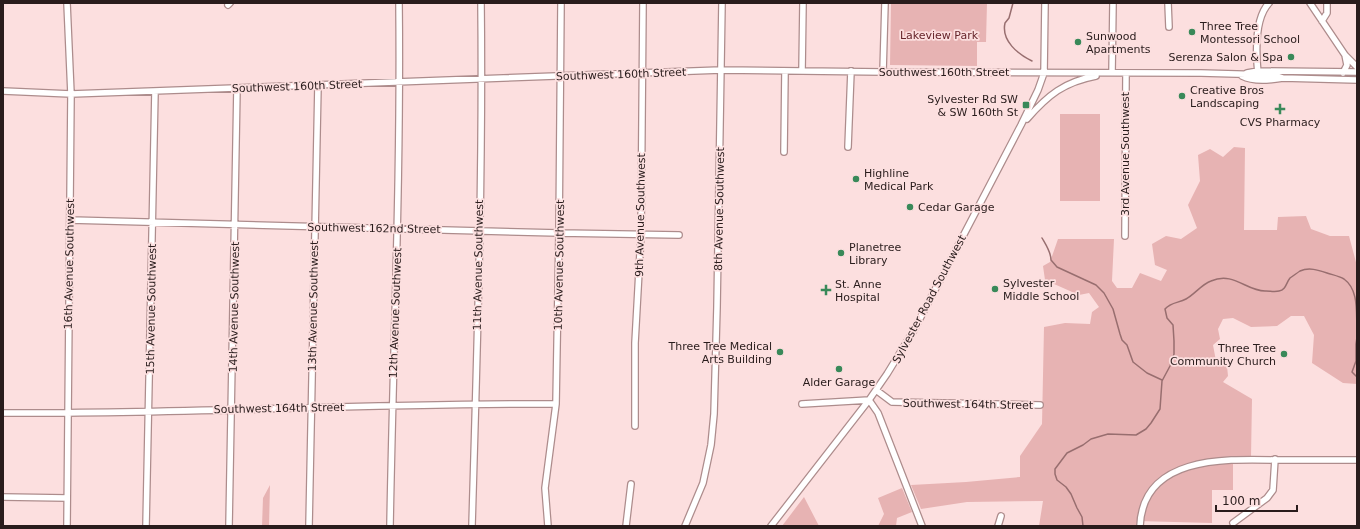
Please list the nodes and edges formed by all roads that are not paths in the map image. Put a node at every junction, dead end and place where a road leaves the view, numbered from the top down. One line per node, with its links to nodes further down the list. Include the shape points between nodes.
1 (67, 3): 41 (street, 16th Avenue Southwest)
2 (399, 3): 36 (street, 12th Avenue Southwest)
3 (481, 3): 34 (street, 11th Avenue Southwest)
4 (561, 3): 32 (street, 10th Avenue Southwest)
5 (643, 3): 30 (street, 9th Avenue Southwest)
6 (722, 3): 19 (street, 8th Avenue Southwest)
7 (803, 3): 21 (street)
8 (885, 3): 23 (street)
9 (1045, 3): 26 (street)
10 (1113, 3): 27 (street)
11 (1168, 3): 16 (street)
12 (1269, 3): 29 (street, via 1259,22)
13 (1310, 3): 15 (street)
14 (1327, 3): 15 (street)
15 (1322, 21): 17 (street)
16 (1169, 27)
17 (1345, 55): 18 (street); 24 (street, via 1347,65)
18 (1357, 67)
19 (721, 70): 20 (street, Southwest 160th Street); 30 (street, Southwest 160th Street); 83 (street, 8th Avenue Southwest, via 714,414 705,478)
20 (785, 71): 21 (street, Southwest 160th Street); 44 (street)
21 (802, 71): 22 (street, Southwest 160th Street)
22 (850, 71): 23 (street, Southwest 160th Street); 43 (street)
23 (883, 72): 26 (street, Southwest 160th Street)
24 (1342, 72): 25 (street, Southwest 160th Street); 29 (street, Southwest 160th Street)
25 (1357, 72)
26 (1044, 73): 27 (street, Southwest 160th Street); 42 (street, Sylvester Road Southwest)
27 (1110, 73): 28 (street, Southwest 160th Street); 42 (street, via 1080,79 1063,86 1041,103)
28 (1126, 73): 31 (street, Southwest 160th Street); 54 (street, 3rd Avenue Southwest)
29 (1258, 73): 31 (street, Southwest 160th Street); 33 (street, Southwest 160th Street)
30 (643, 74): 32 (street, Southwest 160th Street); 52 (street, 9th Avenue Southwest)
31 (1238, 75): 33 (street, Southwest 160th Street, via 1248,79)
32 (561, 76): 34 (street, Southwest 160th Street); 51 (street, 10th Avenue Southwest)
33 (1283, 78): 35 (street, Southwest 160th Street)
34 (482, 79): 36 (street, Southwest 160th Street); 50 (street, 11th Avenue Southwest)
35 (1357, 80)
36 (400, 82): 37 (street, Southwest 160th Street); 49 (street, 12th Avenue Southwest)
37 (318, 85): 38 (street, Southwest 160th Street); 48 (street, 13th Avenue Southwest)
38 (237, 88): 40 (street, Southwest 160th Street); 47 (street, 14th Avenue Southwest)
39 (3, 91): 41 (street, Southwest 160th Street)
40 (155, 91): 41 (street, Southwest 160th Street); 46 (street, 15th Avenue Southwest)
41 (71, 94): 45 (street, 16th Avenue Southwest)
42 (1021, 125): 55 (street, Sylvester Road Southwest, via 914,330)
43 (848, 147)
44 (784, 152)
45 (70, 220): 46 (street, Southwest 162nd Street); 65 (street, 16th Avenue Southwest)
46 (152, 223): 47 (street, Southwest 162nd Street); 64 (street, 15th Avenue Southwest)
47 (235, 225): 48 (street, Southwest 162nd Street); 63 (street, 14th Avenue Southwest)
48 (315, 226): 49 (street, Southwest 162nd Street); 62 (street, 13th Avenue Southwest)
49 (398, 228): 50 (street, Southwest 162nd Street); 61 (street, 12th Avenue Southwest)
50 (479, 230): 51 (street, Southwest 162nd Street); 57 (street, 11th Avenue Southwest)
51 (559, 233): 52 (street, Southwest 162nd Street); 58 (street, 10th Avenue Southwest)
52 (641, 234): 53 (street, Southwest 162nd Street); 67 (street, 9th Avenue Southwest, via 635,343)
53 (679, 234)
54 (1125, 236)
55 (876, 390): 56 (street, Sylvester Road Southwest); 60 (street, Southwest 164th Street, via 892,402)
56 (869, 400): 59 (street); 84 (street, Sylvester Road Southwest); 85 (street, via 878,413)
57 (475, 404): 58 (street, Southwest 164th Street); 61 (street, Southwest 164th Street); 80 (street, 11th Avenue Southwest)
58 (556, 404): 81 (street, 10th Avenue Southwest, via 545,488)
59 (802, 404)
60 (1040, 405)
61 (392, 406): 62 (street, Southwest 164th Street); 79 (street, 12th Avenue Southwest)
62 (312, 407): 63 (street, Southwest 164th Street); 78 (street, 13th Avenue Southwest)
63 (232, 409): 64 (street, Southwest 164th Street); 77 (street, 14th Avenue Southwest)
64 (149, 411): 65 (street, Southwest 164th Street); 76 (street, 15th Avenue Southwest)
65 (68, 412): 66 (street, Southwest 164th Street); 72 (street, 16th Avenue Southwest)
66 (3, 413)
67 (635, 426)
68 (1275, 460): 69 (street); 74 (street, via 1274,490); 87 (street, via 1238,459 1179,469 1157,484 1145,501)
69 (1357, 460)
70 (630, 484): 82 (street)
71 (3, 497): 72 (street)
72 (67, 498): 75 (street, 16th Avenue Southwest)
73 (1001, 516): 86 (street)
74 (1233, 523)
75 (67, 526)
76 (146, 526)
77 (229, 526)
78 (309, 526)
79 (390, 526)
80 (472, 526)
81 (548, 526)
82 (626, 526)
83 (684, 526)
84 (771, 526)
85 (922, 526)
86 (998, 526)
87 (1140, 526)

